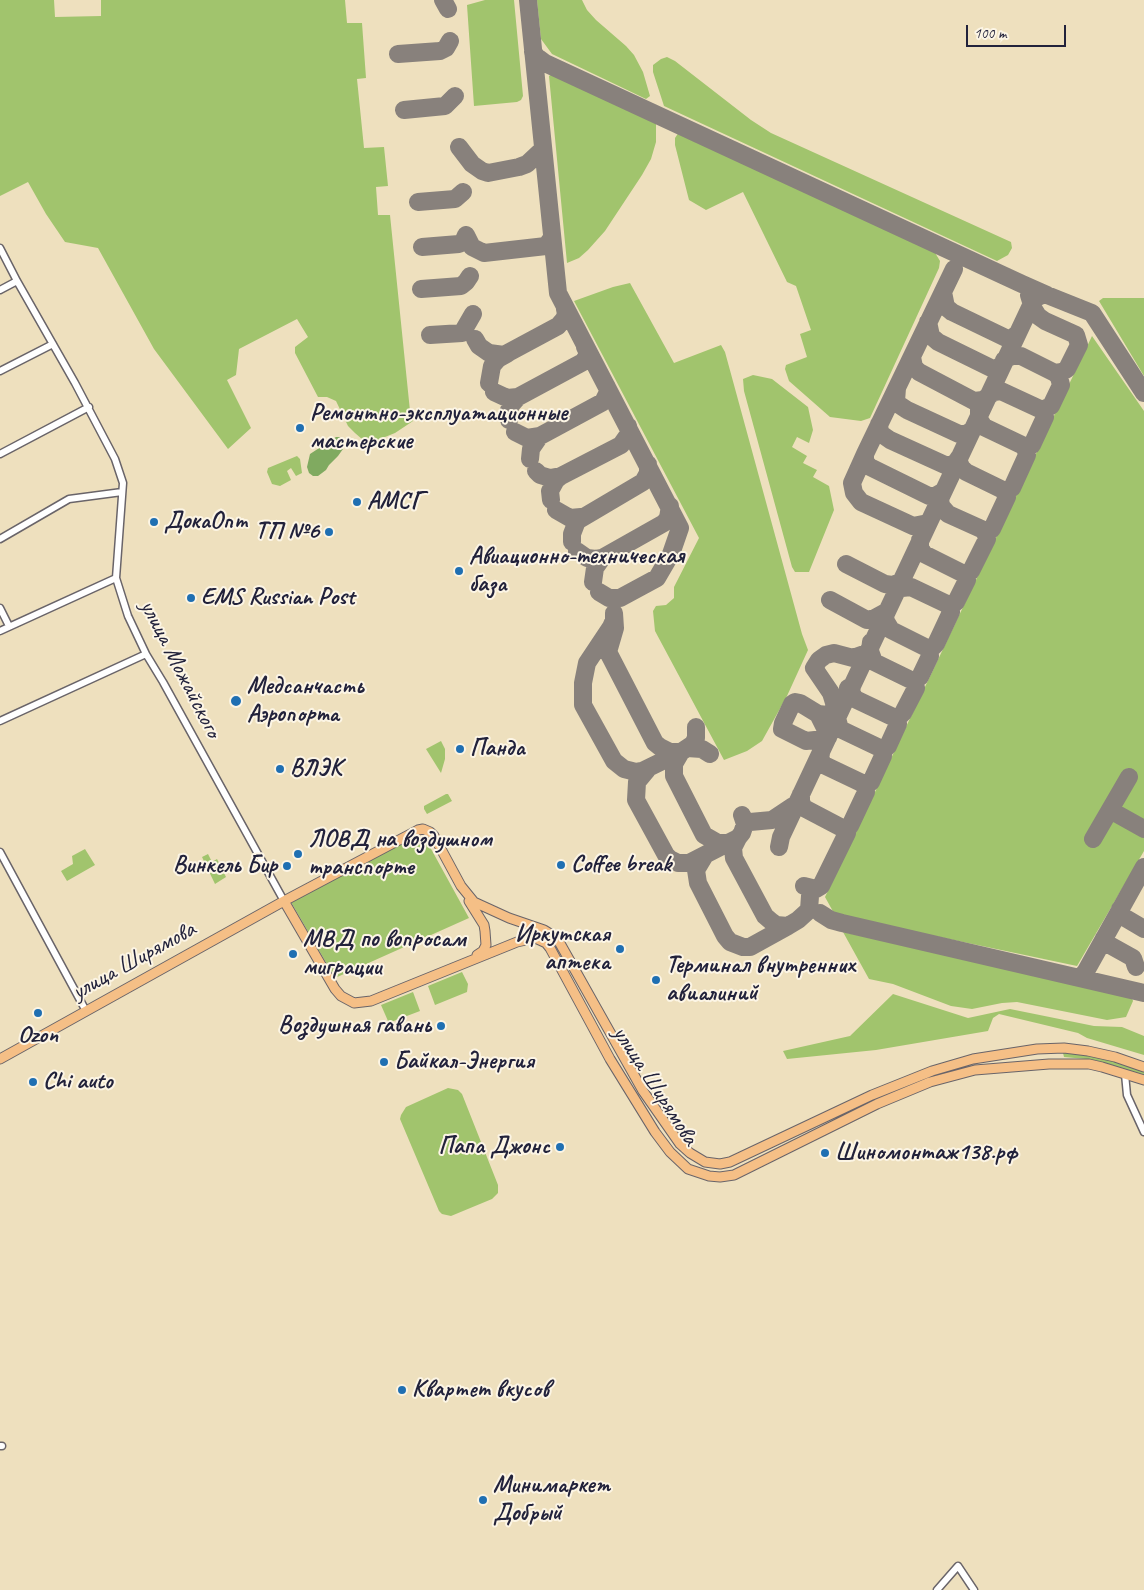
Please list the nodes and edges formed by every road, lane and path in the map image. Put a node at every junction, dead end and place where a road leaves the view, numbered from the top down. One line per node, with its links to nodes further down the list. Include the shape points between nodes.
1 (0, 248): 2 (street, улица Можайского)
2 (17, 281): 3 (street); 4 (street, улица Можайского)
3 (0, 290)
4 (53, 344): 5 (street); 6 (street, улица Можайского)
5 (0, 370)
6 (89, 407): 7 (street); 8 (street, улица Можайского, via 115,459 123,483)
7 (0, 454)
8 (122, 492): 9 (street, via 69,499); 10 (street, улица Можайского)
9 (0, 539)
10 (116, 578): 12 (street); 14 (street, улица Можайского, via 128,616)
11 (0, 608): 12 (street)
12 (9, 626): 13 (street)
13 (0, 631)
14 (146, 654): 15 (street); 18 (street, улица Можайского)
15 (0, 721)
16 (0, 852): 20 (street)
17 (461, 886): 18 (main road, улица Ширямова, via 434,836 423,829); 19 (main road, via 484,925 486,935 483,951); 22 (main road, улица Ширямова, via 478,905 537,926 557,938 647,1098 680,1144 705,1162 730,1162 906,1081 952,1065)
18 (284, 901): 19 (main road, улица Ширямова, via 335,989 340,996 354,1003 371,1001); 20 (main road, улица Ширямова)
19 (469, 961): 25 (main road, улица Ширямова, via 526,939 535,938 546,943 655,1132 688,1169 709,1176 734,1175 868,1108 921,1086 968,1072)
20 (86, 1011): 23 (main road, улица Ширямова)
21 (1064, 1048): 22 (main road, улица Ширямова); 24 (main road, via 1055,1056 1058,1062); 26 (main road, улица Ширямова, via 1115,1057)
22 (1005, 1054): 25 (main road, via 1023,1055 1023,1061)
23 (1, 1058)
24 (1066, 1064): 25 (main road, улица Ширямова); 27 (main road, улица Ширямова, via 1089,1064)
25 (1011, 1066)
26 (1144, 1067)
27 (1125, 1074): 28 (main road, улица Ширямова); 29 (street, via 1127,1094)
28 (1144, 1080)
29 (1144, 1132)
30 (937, 1590): 31 (street, via 958,1566)
31 (974, 1590)

